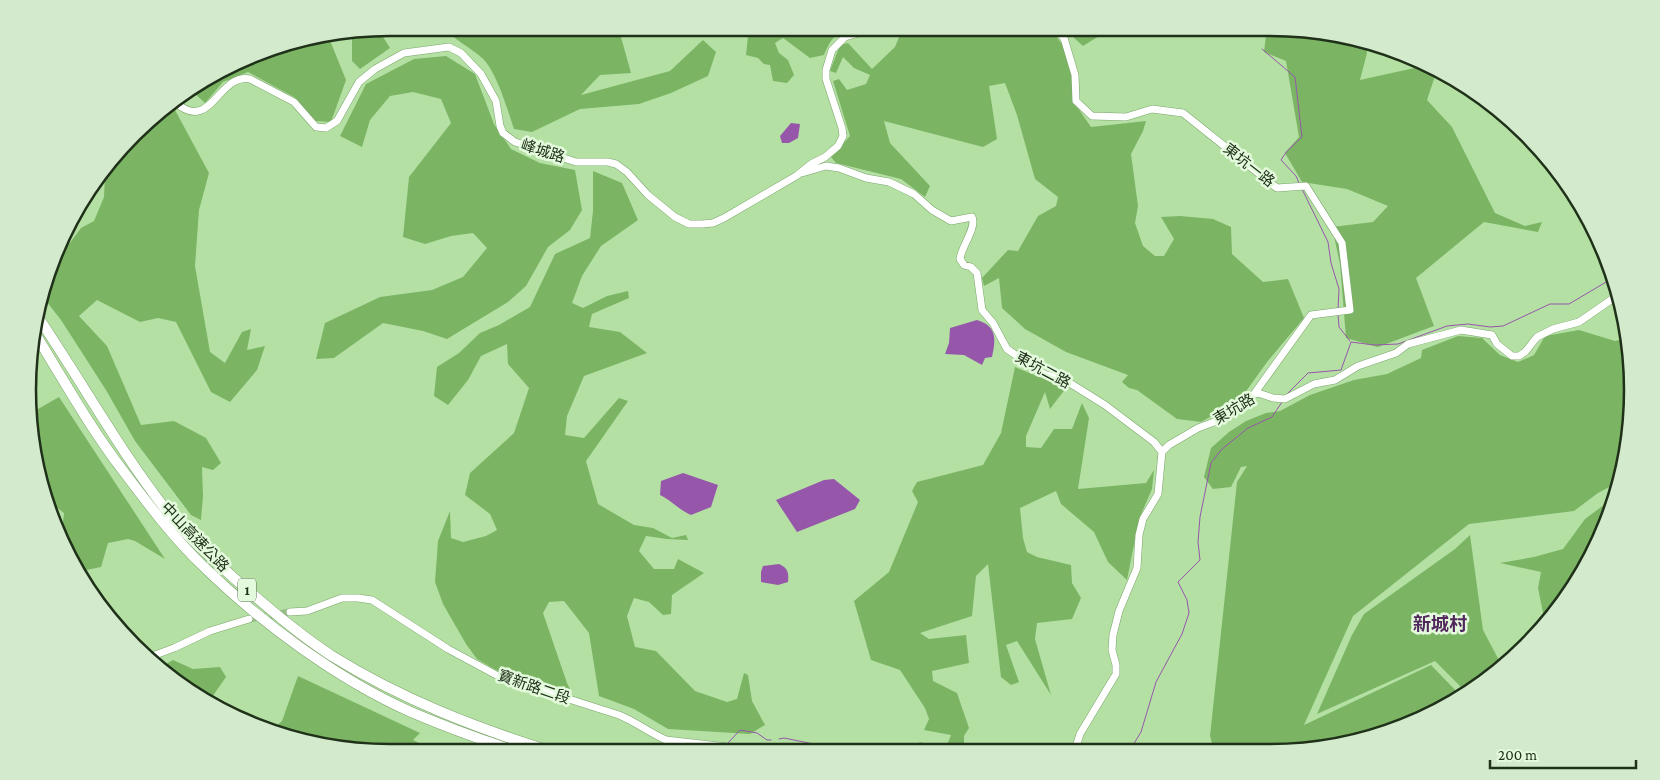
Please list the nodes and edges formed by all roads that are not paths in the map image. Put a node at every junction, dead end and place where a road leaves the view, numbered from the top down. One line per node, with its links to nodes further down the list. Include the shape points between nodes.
1 (848, 36): 4 (street, 峰城路, via 832,50 826,70 843,136 833,151)
2 (1062, 36): 8 (street, 東坑一路, via 1074,75 1076,101 1092,116 1126,117 1152,109 1183,113 1276,188 1306,186 1342,243 1350,310 1311,315)
3 (179, 106): 4 (street, 峰城路, via 184,110 208,108 230,84 243,77 294,102 316,127 326,128 337,120 359,82 375,69 404,53 449,47 461,53 481,74 496,101 503,133 515,142 576,162 616,164 648,195 689,224 718,221)
4 (796, 176): 9 (street, 東坑二路, via 826,166 839,168 904,188 951,221 972,217 974,221 960,259 976,273 982,310 1007,349 1044,374 1065,380 1105,405 1154,442)
5 (1612, 299): 8 (street, 東坑路, via 1579,322 1537,337 1519,356 1512,356 1497,344 1492,335 1461,330 1408,344 1396,353 1358,366 1335,380 1314,384 1285,398)
6 (42, 324): 14 (highway, 中山高速公路 / 1, via 171,516 262,603 332,655 408,697 478,727)
7 (40, 341): 13 (highway, 中山高速公路 / 1, via 97,434 163,522 201,564 246,604 320,661 388,700)
8 (1254, 394): 9 (street, 東坑路, via 1222,419 1198,428)
9 (1162, 452): 16 (street, via 1158,494 1143,519 1137,568 1113,635 1116,674)
10 (290, 612): 15 (street, 寶新路二段, via 307,611 342,598 372,600 448,649 500,677 619,714 666,740)
11 (249, 619): 12 (street, via 210,631)
12 (156, 655)
13 (493, 744)
14 (529, 744)
15 (701, 744)
16 (1077, 744)

